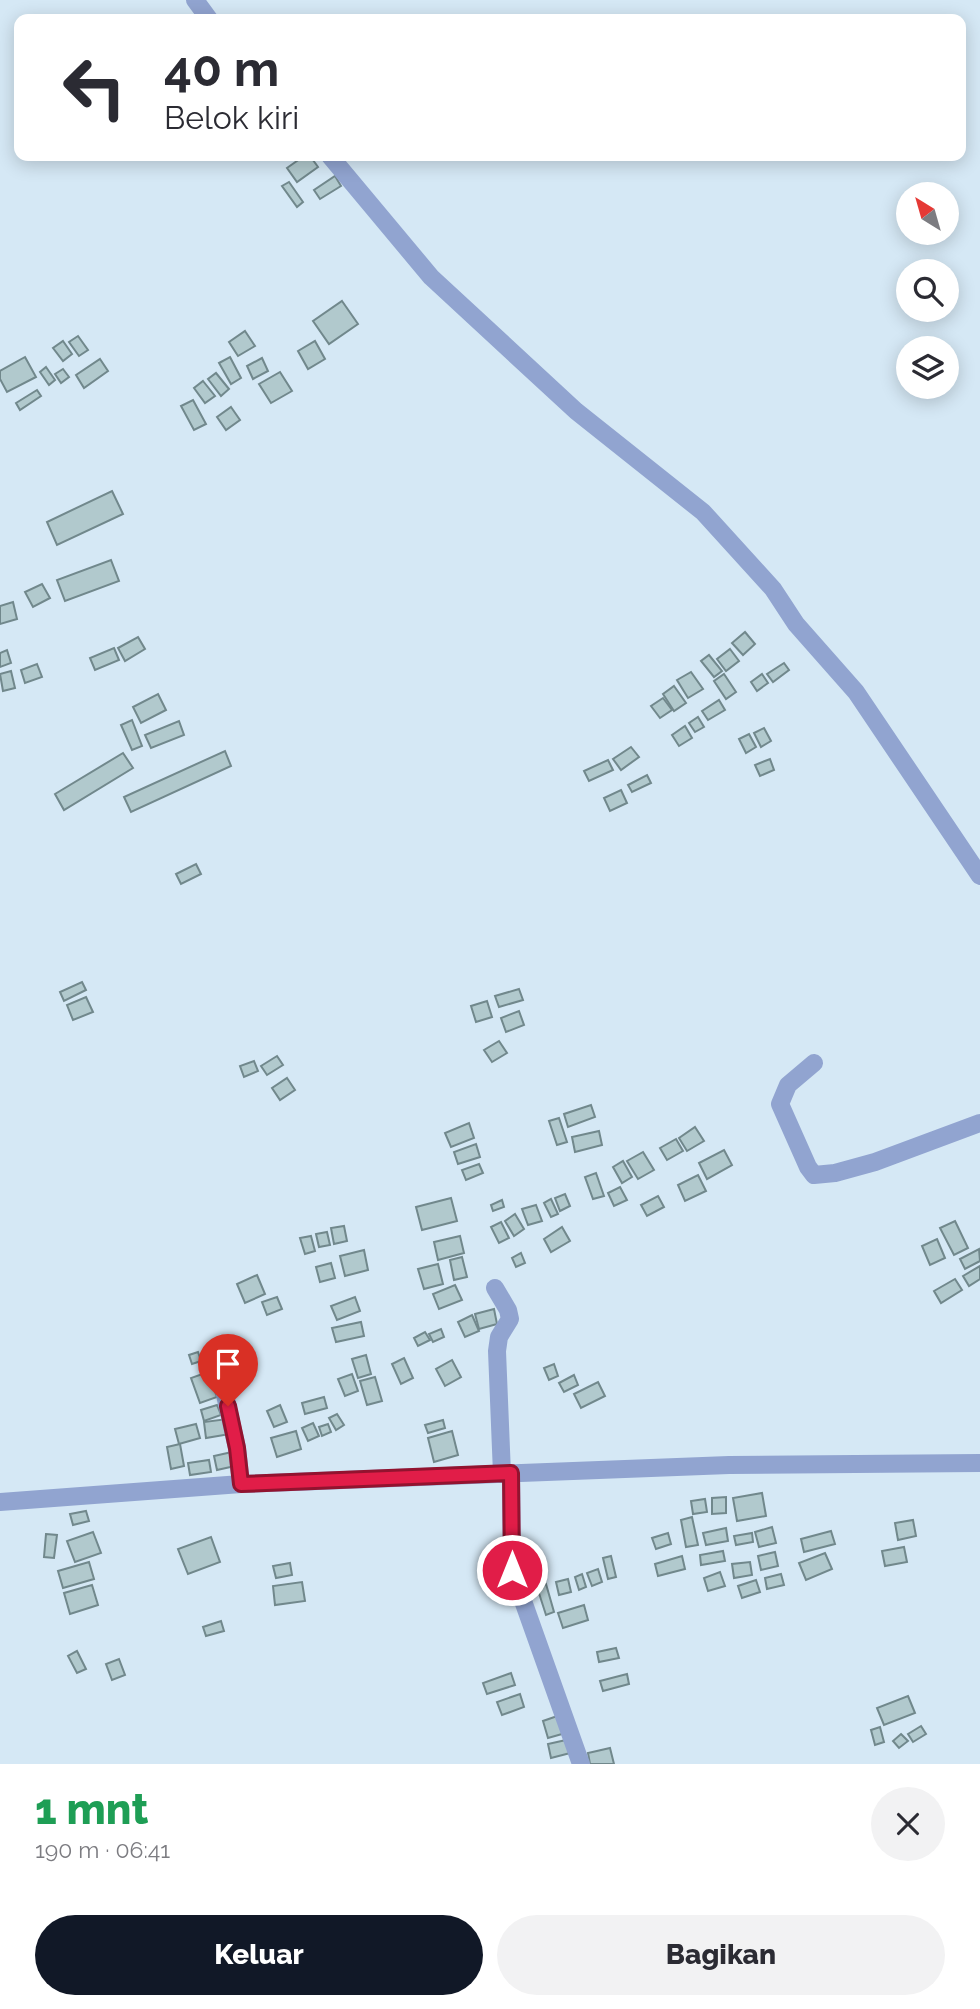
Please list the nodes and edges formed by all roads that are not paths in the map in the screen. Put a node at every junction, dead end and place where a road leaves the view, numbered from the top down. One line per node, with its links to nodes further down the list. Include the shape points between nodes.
1 (334, 161): 2 (street, via 431,277 576,411 703,512 773,589 796,624 856,692)
2 (980, 876)
3 (814, 1063): 4 (street, via 788,1085 780,1104 814,1175 875,1161)
4 (980, 1123)
5 (495, 1288): 8 (street, via 510,1319 497,1351)
6 (218, 1364): 9 (street)
7 (980, 1463): 8 (street)
8 (506, 1473): 9 (street); 11 (street, via 512,1570)
9 (241, 1484): 10 (street)
10 (0, 1502)
11 (581, 1764)

